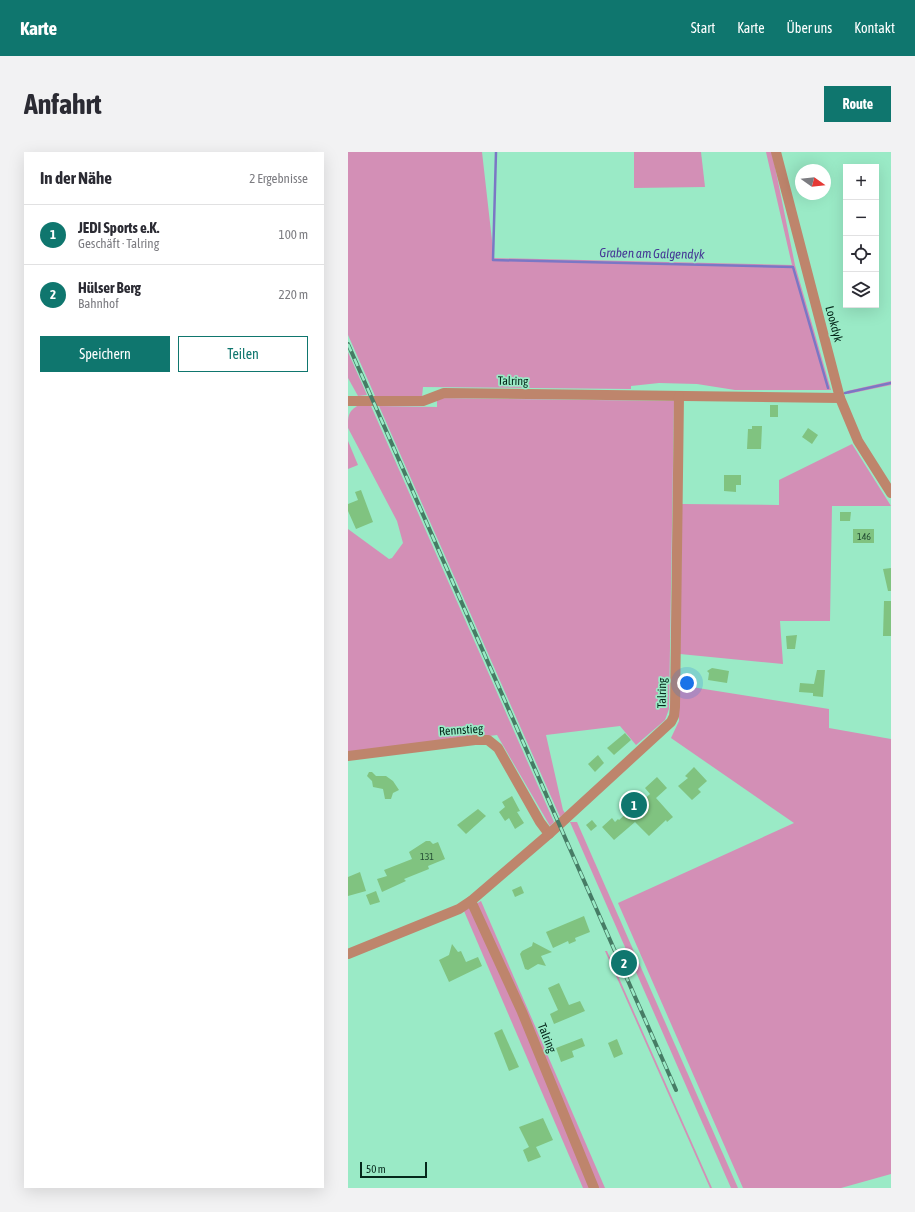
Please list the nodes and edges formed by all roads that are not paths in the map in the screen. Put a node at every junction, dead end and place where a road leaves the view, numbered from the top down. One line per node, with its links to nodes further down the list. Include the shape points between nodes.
1 (776, 152): 3 (street, Lookdyk)
2 (679, 396): 3 (street, Talring); 4 (street, Talring, via 444,393 423,401); 7 (street, Talring, via 674,716 660,733)
3 (840, 398): 5 (street, Lookdyk, via 858,441)
4 (348, 401)
5 (891, 493)
6 (348, 756): 7 (street, Rennstieg, via 488,740 498,748 540,822)
7 (550, 834): 8 (street, Talring)
8 (471, 901): 9 (street, Talring, via 459,909); 10 (street, Talring, via 522,1012)
9 (348, 954)
10 (594, 1188)

